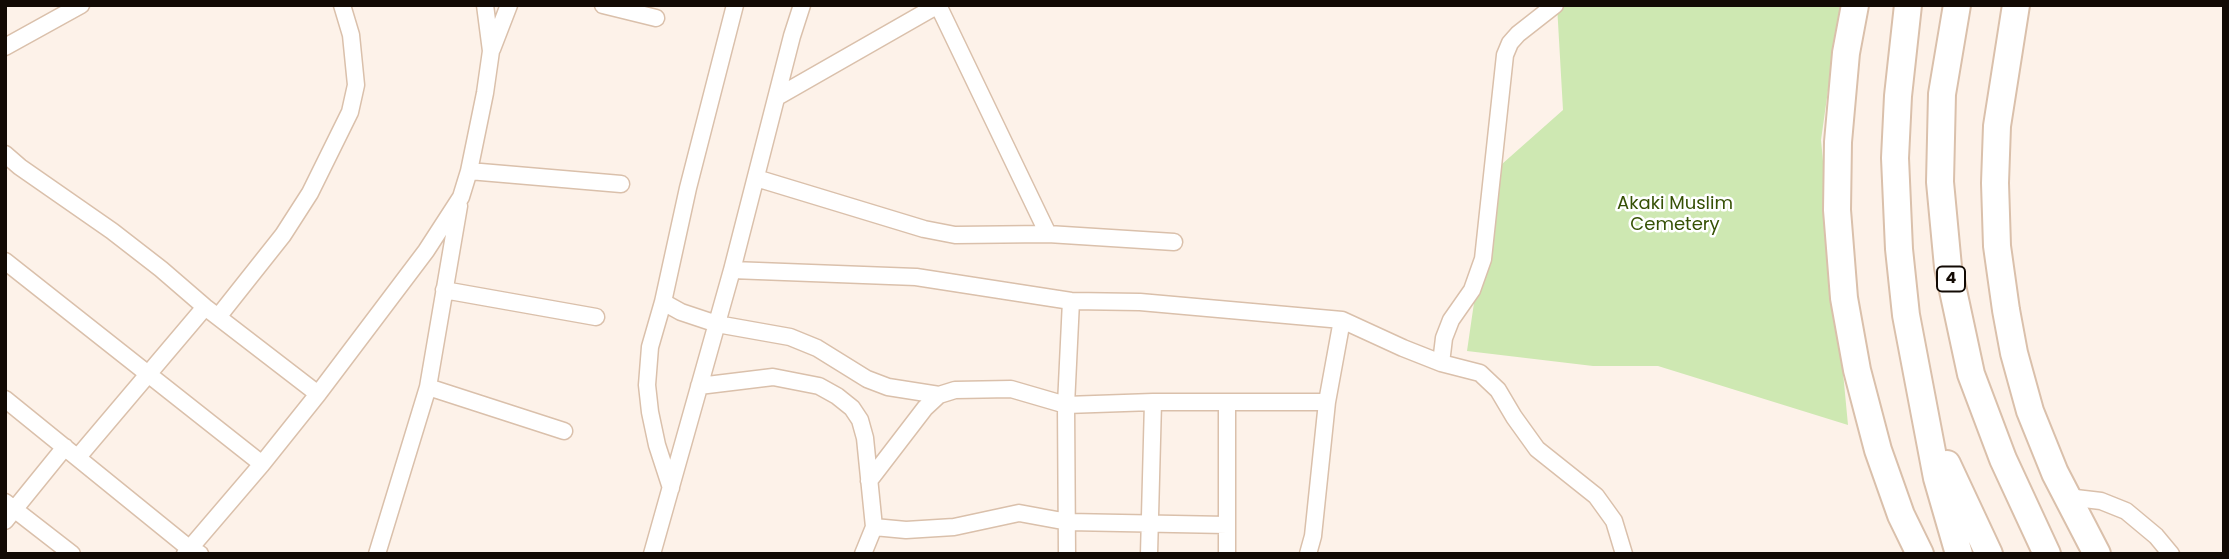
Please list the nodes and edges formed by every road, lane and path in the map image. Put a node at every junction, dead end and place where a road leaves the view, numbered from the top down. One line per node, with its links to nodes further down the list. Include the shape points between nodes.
1 (81, 5): 15 (street)
2 (342, 5): 31 (street, via 351,35 356,85 350,112 284,235)
3 (485, 5): 16 (street)
4 (509, 5): 16 (street)
5 (603, 5): 14 (street)
6 (735, 5): 29 (street)
7 (802, 5): 17 (street)
8 (938, 5): 17 (street); 23 (street)
9 (1555, 5): 36 (street, via 1518,34 1505,55 1483,259 1472,290 1451,320)
10 (1855, 5): 69 (highway, via 1838,142 1837,210 1844,298 1878,450)
11 (1908, 5): 35 (highway, via 1895,158 1899,249)
12 (1957, 5): 58 (highway, 4, via 1942,94 1940,181 1948,267 1971,374 2003,459)
13 (2016, 5): 52 (highway, via 1997,126 1997,246 2014,353 2030,411)
14 (656, 18)
15 (5, 47)
16 (491, 51): 19 (street)
17 (776, 97): 20 (street)
18 (5, 154): 30 (street)
19 (469, 171): 21 (street); 22 (street)
20 (756, 178): 23 (street, via 923,229 968,235); 26 (street)
21 (621, 184)
22 (461, 197): 27 (street); 40 (street)
23 (1048, 234): 24 (street)
24 (1174, 242)
25 (5, 261): 37 (street)
26 (732, 270): 28 (street, via 916,277); 34 (street)
27 (444, 290): 32 (street); 39 (street)
28 (1071, 301): 33 (street, via 1140,302); 46 (street)
29 (663, 302): 34 (street); 51 (street, via 650,348 647,385 657,445)
30 (205, 307): 31 (street); 37 (street)
31 (218, 317): 40 (street)
32 (596, 317)
33 (1342, 320): 36 (street); 45 (street)
34 (716, 324): 38 (street); 41 (street, via 790,337 867,379)
35 (1915, 362): 70 (highway, via 1937,478); 71 (highway, via 1948,469)
36 (1441, 363): 68 (street, via 1480,373 1498,390 1538,449 1596,496 1614,521)
37 (147, 374): 48 (street); 49 (street)
38 (699, 386): 50 (street, via 773,376 819,386 852,408 860,421); 51 (street)
39 (428, 387): 47 (street); 61 (street)
40 (318, 394): 49 (street)
41 (939, 395): 46 (street, via 955,390 1011,389); 50 (street)
42 (5, 399): 48 (street)
43 (1153, 402): 44 (street); 46 (street); 55 (street)
44 (1227, 402): 45 (street); 56 (street)
45 (1327, 402): 67 (street)
46 (1066, 405): 54 (street)
47 (564, 431)
48 (72, 452): 53 (street); 59 (street)
49 (262, 464): 59 (street)
50 (869, 481): 57 (street)
51 (671, 488): 62 (street)
52 (2067, 497): 72 (highway); 73 (street, via 2101,501 2126,511)
53 (8, 511): 60 (street)
54 (1068, 522): 55 (street); 57 (street, via 1019,513 954,527); 64 (street)
55 (1149, 524): 56 (street); 65 (street)
56 (1227, 525): 66 (street)
57 (874, 527): 63 (street)
58 (2047, 549)
59 (192, 552)
60 (72, 554)
61 (377, 554)
62 (652, 554)
63 (863, 554)
64 (1067, 554)
65 (1149, 554)
66 (1227, 554)
67 (1308, 554)
68 (1624, 554)
69 (1920, 554)
70 (1959, 554)
71 (1989, 554)
72 (2097, 554)
73 (2171, 554)

